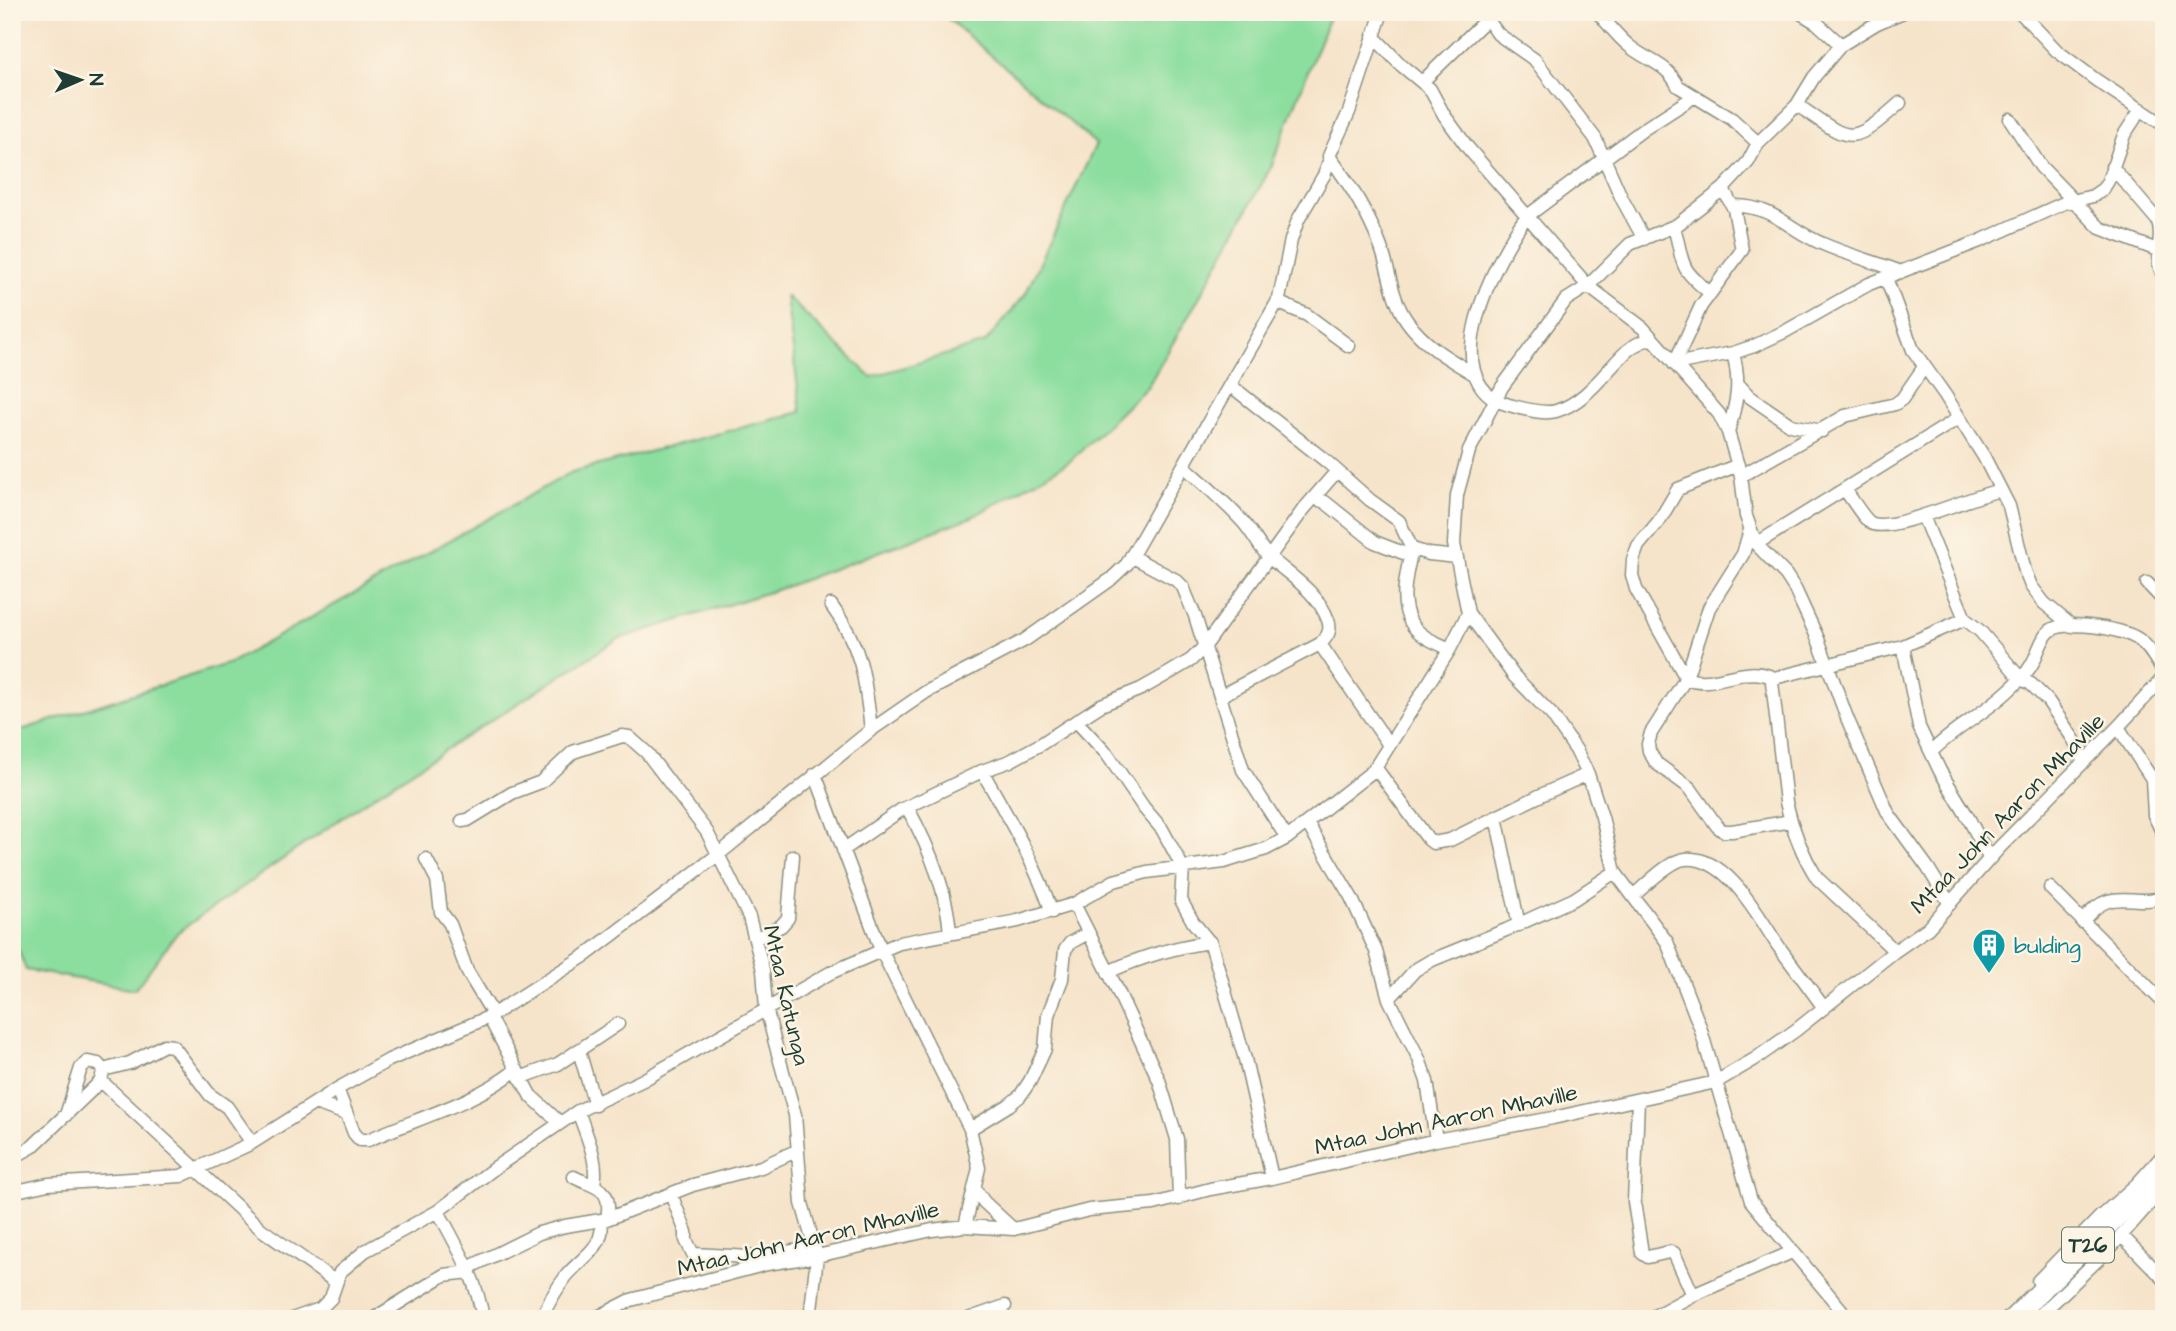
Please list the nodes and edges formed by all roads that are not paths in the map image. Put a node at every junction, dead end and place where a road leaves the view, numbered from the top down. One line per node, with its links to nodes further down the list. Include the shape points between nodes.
1 (1382, 12): 7 (street)
2 (1597, 12): 10 (street, via 1625,43 1658,62 1678,86)
3 (1799, 12): 8 (street)
4 (1903, 12): 8 (street)
5 (2026, 13): 13 (street, via 2057,51)
6 (1490, 16): 9 (street); 18 (street, via 1499,34 1535,60 1595,138)
7 (1373, 36): 9 (street); 17 (street, via 1349,112)
8 (1840, 46): 12 (street)
9 (1423, 81): 23 (street, via 1462,141)
10 (1695, 96): 16 (street, via 1732,119); 18 (street)
11 (1900, 103): 12 (street, via 1861,134 1848,136)
12 (1797, 105): 16 (street)
13 (2141, 109): 15 (street); 19 (street, via 2124,135)
14 (2010, 119): 21 (street, via 2041,167)
15 (2164, 125)
16 (1758, 143): 20 (street, via 1748,162)
17 (1329, 156): 35 (street, via 1295,230); 41 (street, via 1379,243 1397,305 1407,321 1427,345)
18 (1605, 159): 23 (street); 27 (street)
19 (2112, 167): 21 (street, via 2104,189 2094,197); 24 (street)
20 (1723, 189): 22 (street); 25 (street)
21 (2074, 201): 29 (street, via 2100,228); 30 (street)
22 (1733, 206): 30 (street, via 1768,211 1817,241); 34 (street, via 1742,247)
23 (1526, 217): 33 (street); 41 (street, via 1506,247 1480,306 1472,336)
24 (2159, 218): 29 (street)
25 (1674, 227): 26 (street); 28 (street)
26 (1657, 234): 27 (street); 28 (street)
27 (1644, 239): 33 (street, via 1620,252)
28 (1678, 245): 34 (street, via 1685,271)
29 (2157, 250): 31 (street)
30 (1901, 272): 32 (street)
31 (2164, 277)
32 (1886, 278): 38 (street, via 1786,331); 40 (street, via 1907,338)
33 (1588, 286): 36 (street); 44 (street, via 1566,300)
34 (1710, 293): 39 (street)
35 (1278, 302): 37 (street, via 1307,315); 43 (street)
36 (1652, 338): 39 (street); 44 (street, via 1627,351 1594,387 1561,409 1548,412)
37 (1349, 346)
38 (1733, 353): 39 (street); 42 (street)
39 (1674, 364): 47 (street, via 1719,414)
40 (1924, 367): 45 (street); 46 (street, via 1895,404 1845,416)
41 (1474, 374): 44 (street)
42 (1738, 384): 46 (street, via 1791,425); 47 (street)
43 (1230, 385): 48 (street); 49 (street)
44 (1494, 400): 60 (street, via 1469,452 1457,495)
45 (1959, 418): 51 (street); 52 (street)
46 (1822, 431): 50 (street)
47 (1728, 432): 50 (street)
48 (1184, 466): 58 (street); 59 (street, via 1245,524)
49 (1338, 471): 53 (street); 57 (street, via 1399,521)
50 (1740, 471): 55 (street); 73 (street, via 1678,489 1633,560 1636,589)
51 (1845, 490): 54 (street, via 1872,524); 56 (street)
52 (2001, 490): 54 (street); 66 (street, via 2031,586)
53 (1314, 498): 57 (street, via 1376,542); 59 (street)
54 (1923, 516): 65 (street)
55 (1750, 530): 56 (street); 73 (street, via 1743,554 1710,608)
56 (1756, 544): 71 (street, via 1795,589)
57 (1411, 552): 60 (street); 70 (street, via 1404,581 1408,617 1418,632)
58 (1131, 556): 68 (street, via 1183,587); 79 (street, via 1110,580 1034,634 926,692)
59 (1270, 557): 67 (street, via 1321,607 1330,629); 68 (street)
60 (1457, 557): 64 (street)
61 (2147, 583): 62 (street)
62 (2164, 601)
63 (831, 605): 79 (street, via 859,653)
64 (1468, 613): 70 (street); 86 (street, via 1514,676 1564,731)
65 (1965, 619): 69 (street); 75 (street)
66 (2071, 626): 72 (street, via 2113,629 2138,639); 75 (street, via 2046,634)
67 (1320, 644): 76 (street); 80 (street)
68 (1205, 646): 76 (street); 77 (street, via 1171,673)
69 (1903, 646): 71 (street); 81 (street, via 1916,719)
70 (1450, 649): 80 (street)
71 (1828, 665): 74 (street); 105 (street, via 1888,813)
72 (2164, 675): 78 (street, Mtaa John Aaron Mhaville)
73 (1686, 678): 74 (street, via 1694,682 1759,672); 90 (street, via 1651,733 1649,751 1656,763 1690,788 1723,831)
74 (1774, 678): 90 (street)
75 (2021, 679): 81 (street); 82 (street, via 2048,701)
76 (1220, 696): 93 (street, via 1243,770)
77 (1076, 721): 84 (street, via 1010,761); 99 (street, via 1107,754 1162,829)
78 (2118, 727): 82 (street, Mtaa John Aaron Mhaville); 92 (street, via 2152,779 2154,815)
79 (871, 730): 85 (street)
80 (1389, 745): 83 (street)
81 (1931, 752): 97 (street)
82 (2084, 762): 97 (street, Mtaa John Aaron Mhaville)
83 (1375, 767): 88 (street, via 1433,843 1450,840); 91 (street, via 1366,779)
84 (982, 771): 87 (street); 106 (street, via 1022,841)
85 (815, 774): 94 (street); 95 (street)
86 (1588, 774): 88 (street); 100 (street)
87 (907, 807): 94 (street); 109 (street, via 937,874)
88 (1496, 817): 108 (street)
89 (462, 821): 95 (street, Mtaa Katunga, via 541,782 573,752 622,736 647,753 670,780)
90 (1791, 821): 114 (street, via 1817,878)
91 (1307, 823): 93 (street); 116 (street, via 1361,918)
92 (2164, 836)
93 (1287, 838): 99 (street, via 1224,862)
94 (843, 850): 113 (street)
95 (719, 854): 111 (street, Mtaa Katunga); 120 (street, via 586,955)
96 (793, 856): 111 (street, via 788,918)
97 (1989, 858): 105 (street, Mtaa John Aaron Mhaville)
98 (426, 859): 120 (street, via 437,880 439,907)
99 (1182, 868): 104 (street, via 1114,881); 112 (street, via 1184,907)
100 (1615, 872): 102 (street); 108 (street, via 1574,900)
101 (2050, 888): 107 (street)
102 (1633, 896): 119 (street, via 1684,859 1699,860 1722,872 1745,895); 125 (street, via 1667,942)
103 (2164, 897): 107 (street, via 2125,897 2100,904)
104 (1074, 904): 106 (street); 110 (street)
105 (1950, 904): 114 (street, Mtaa John Aaron Mhaville, via 1928,928)
106 (1052, 912): 109 (street)
107 (2082, 922): 117 (street)
108 (1519, 925): 116 (street, via 1432,960 1415,970)
109 (950, 933): 113 (street)
110 (1088, 933): 115 (street); 134 (street, via 1065,950 1062,979 1048,1015 1045,1049 1030,1081 1009,1105)
111 (755, 939): 118 (street, Mtaa Katunga)
112 (1210, 942): 115 (street, via 1166,950); 143 (street, via 1242,1048)
113 (881, 950): 118 (street); 134 (street)
114 (1895, 951): 119 (street, Mtaa John Aaron Mhaville)
115 (1108, 972): 149 (street, via 1159,1080 1177,1139)
116 (1389, 999): 135 (street, via 1419,1059)
117 (2164, 1003)
118 (766, 1008): 129 (street); 137 (street, Mtaa Katunga, via 795,1115)
119 (1824, 1008): 125 (street, Mtaa John Aaron Mhaville)
120 (491, 1015): 123 (street); 126 (street, via 389,1060)
121 (618, 1024): 122 (street)
122 (579, 1051): 123 (street, via 558,1064); 129 (street)
123 (518, 1074): 131 (street, via 368,1140 357,1139); 133 (street, via 530,1095)
124 (102, 1076): 132 (street); 132 (street, via 95,1062 84,1065); 136 (street, via 164,1045 173,1046); 140 (street)
125 (1716, 1082): 127 (street, Mtaa John Aaron Mhaville); 156 (street, via 1751,1201)
126 (337, 1089): 128 (street); 131 (street)
127 (1638, 1100): 135 (street, Mtaa John Aaron Mhaville); 162 (street, via 1634,1202 1642,1253 1648,1257 1674,1253)
128 (315, 1103): 131 (street); 136 (street)
129 (595, 1104): 130 (street)
130 (578, 1111): 133 (street); 144 (street, via 594,1159)
131 (346, 1114)
132 (66, 1115): 139 (street, via 32,1147)
133 (561, 1123): 150 (street)
134 (970, 1129): 146 (street, via 979,1168)
135 (1436, 1140): 143 (street, Mtaa John Aaron Mhaville)
136 (252, 1143): 140 (street)
137 (798, 1150): 148 (street, via 761,1167); 155 (street, Mtaa Katunga, via 802,1203)
138 (2164, 1154): 173 (street)
139 (12, 1158)
140 (194, 1168): 147 (street, via 181,1176 48,1184); 161 (street, via 261,1229)
141 (2164, 1171): 174 (highway, T26)
142 (574, 1177): 144 (street)
143 (1272, 1178): 149 (street, Mtaa John Aaron Mhaville)
144 (594, 1184): 151 (street, via 603,1191 608,1207)
145 (2164, 1187): 154 (street)
146 (975, 1189): 152 (street); 153 (street)
147 (12, 1192)
148 (671, 1194): 151 (street); 155 (street, via 693,1254 751,1257)
149 (1179, 1199): 153 (street, Mtaa John Aaron Mhaville, via 1089,1210)
150 (438, 1211): 159 (street); 161 (street, via 365,1251 346,1266)
151 (604, 1219): 159 (street, via 539,1233); 167 (street, via 596,1248 567,1276)
152 (965, 1226): 153 (street, Mtaa John Aaron Mhaville); 155 (street, Mtaa John Aaron Mhaville)
153 (1014, 1229)
154 (2121, 1235): 158 (street); 175 (street)
155 (816, 1252): 168 (street, Mtaa John Aaron Mhaville, via 631,1300); 169 (street, Mtaa Katunga)
156 (1792, 1252): 162 (street); 172 (street)
157 (2164, 1258): 158 (street)
158 (2153, 1268): 160 (street)
159 (469, 1270): 165 (street, via 444,1275); 166 (street, via 479,1294)
160 (2164, 1279)
161 (336, 1282): 164 (street, via 331,1298 320,1309)
162 (1692, 1295): 171 (street)
163 (1005, 1306): 170 (street)
164 (292, 1319)
165 (373, 1319)
166 (482, 1319)
167 (541, 1319)
168 (594, 1319)
169 (810, 1319)
170 (968, 1319)
171 (1649, 1319)
172 (1849, 1319)
173 (2001, 1319)
174 (2012, 1319)
175 (2036, 1319)

